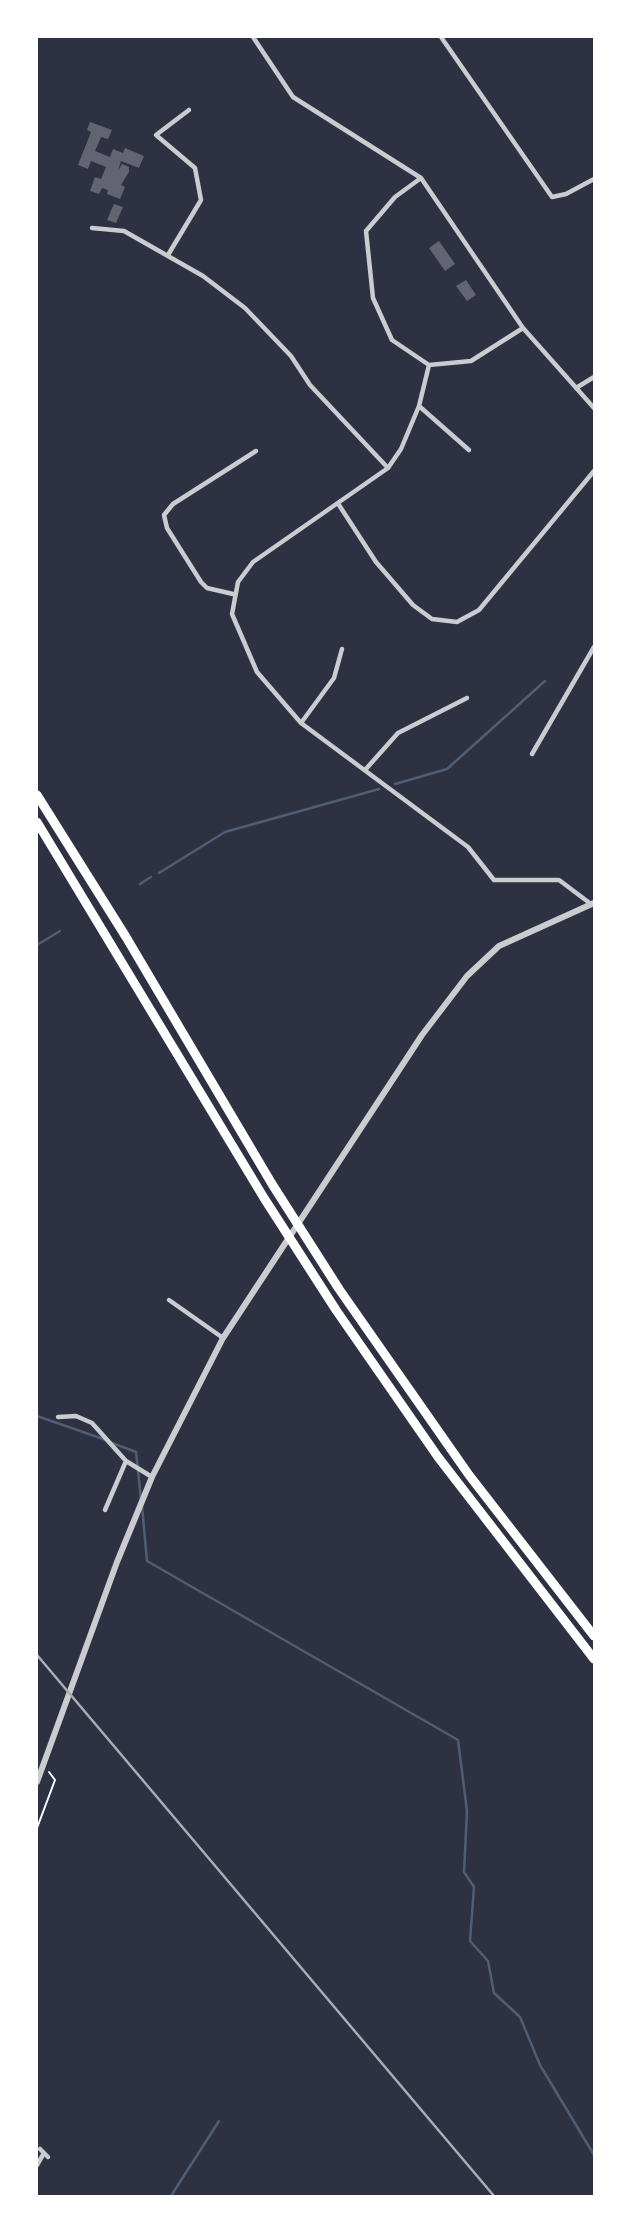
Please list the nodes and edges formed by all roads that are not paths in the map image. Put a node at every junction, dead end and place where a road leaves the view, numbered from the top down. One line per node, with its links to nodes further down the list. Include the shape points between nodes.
1 (253, 37): 4 (street, via 293,97)
2 (440, 37): 5 (street, via 552,197)
3 (188, 110): 7 (street, via 156,135 195,168 201,200)
4 (421, 178): 8 (street); 9 (street, via 396,197 366,231 377,309 392,340)
5 (594, 179)
6 (92, 228): 7 (street, via 124,231)
7 (168, 255): 16 (street, via 245,307)
8 (523, 328): 9 (street, via 471,361); 11 (street)
9 (429, 365): 12 (street)
10 (594, 377): 11 (street)
11 (576, 388): 13 (street)
12 (419, 406): 14 (street); 16 (street)
13 (594, 408)
14 (469, 450)
15 (256, 451): 19 (street, via 173,504 164,515 167,528 206,588)
16 (388, 468): 18 (street)
17 (594, 471): 18 (street, via 479,610 457,622 432,618 413,605 376,562)
18 (339, 504): 19 (street, via 253,562)
19 (233, 594): 23 (street, via 232,614 254,667)
20 (594, 647): 24 (street)
21 (342, 649): 23 (street, via 334,678)
22 (467, 698): 25 (street, via 398,733)
23 (301, 723): 25 (street)
24 (532, 754)
25 (365, 770): 28 (street, via 468,847 494,880 559,880)
26 (37, 795): 35 (highway, via 272,1184 358,1317 469,1475)
27 (37, 822): 36 (highway, via 342,1320 474,1506)
28 (593, 904): 30 (street, via 499,946 467,976 422,1035)
29 (169, 1300): 30 (street)
30 (223, 1338): 33 (street)
31 (58, 1416): 32 (street, via 76,1416 92,1423)
32 (126, 1461): 33 (street); 34 (street)
33 (152, 1477): 37 (street)
34 (105, 1510)
35 (594, 1636)
36 (594, 1659)
37 (37, 1782)
38 (44, 2153): 39 (street)
39 (37, 2165)

